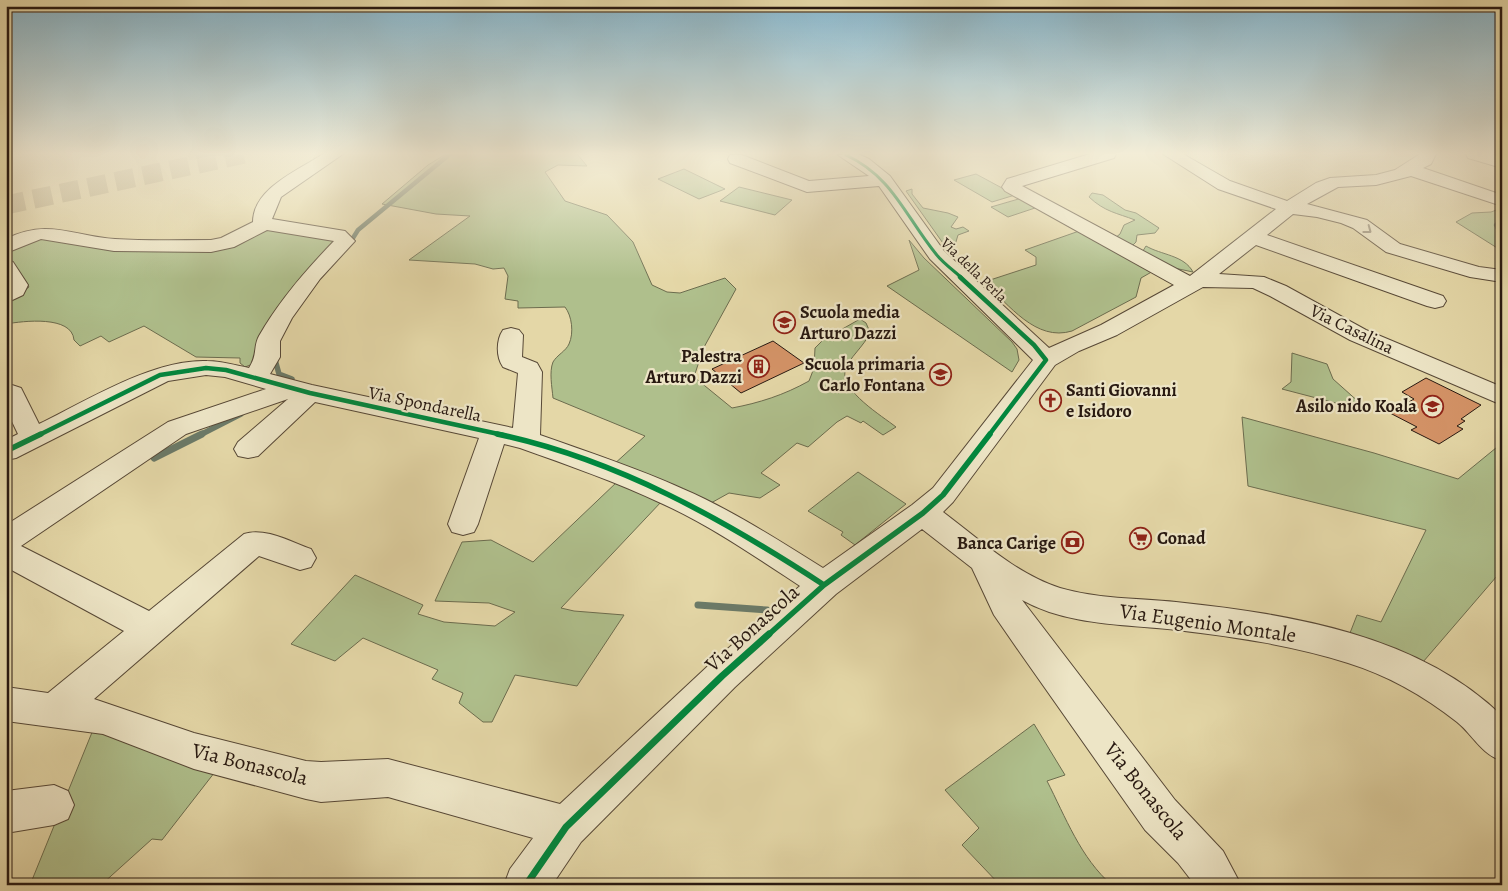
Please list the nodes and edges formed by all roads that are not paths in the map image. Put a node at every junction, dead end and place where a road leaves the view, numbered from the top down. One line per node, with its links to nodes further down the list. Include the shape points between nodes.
1 (273, 196): 9 (street, via 263,214)
2 (895, 196): 20 (street, Via della Perla, via 938,255)
3 (1028, 196): 16 (street, Via Casalina)
4 (1254, 196): 8 (street)
5 (1309, 196): 8 (street)
6 (1486, 196): 7 (street)
7 (1502, 201)
8 (1289, 208): 12 (street); 14 (street, one-way to 14, via 1348,219 1393,248)
9 (264, 224): 11 (street, via 227,243 211,246 114,245 63,235); 21 (street, via 338,235 345,241 313,275 281,317 268,341 268,358)
10 (6, 231): 11 (street)
11 (34, 234): 13 (street)
12 (1253, 237): 16 (street); 17 (street)
13 (6, 247)
14 (1446, 264): 15 (street); 17 (street)
15 (1502, 276)
16 (1194, 282): 20 (street, via 1109,330); 24 (street, Via Casalina, via 1256,282 1358,335)
17 (1410, 292): 18 (street)
18 (1435, 301)
19 (512, 335): 27 (street, via 512,362 528,368 530,372)
20 (1046, 360): 30 (street, Via Bonascola, via 958,478)
21 (255, 378): 22 (street, Via Spondarella); 26 (street, Via Spondarella, via 206,368 160,375)
22 (302, 390): 25 (street, Via Spondarella); 28 (street); 32 (street, via 177,428)
23 (6, 391): 26 (street, via 12,394)
24 (1502, 397)
25 (494, 433): 27 (street, Via Spondarella); 31 (street, Via Spondarella)
26 (33, 438): 29 (street, Via Spondarella)
27 (526, 440): 36 (street, Via Spondarella, via 675,497 764,546)
28 (248, 449)
29 (6, 452)
30 (923, 513): 35 (street, Via Bonascola); 36 (street, Via Bonascola)
31 (463, 524)
32 (6, 540)
33 (6, 552): 37 (street)
34 (300, 558): 37 (street, via 255,542)
35 (984, 561): 40 (street, Via Eugenio Montale, via 1030,590 1055,600 1091,608 1234,622 1287,631 1374,657 1427,681 1466,708); 45 (street, Via Bonascola, via 1006,605 1033,644 1160,815 1198,854)
36 (824, 585): 43 (street, Via Bonascola, via 722,676)
37 (150, 628): 39 (street)
38 (6, 704): 39 (street, Via Bonascola)
39 (54, 711): 43 (street, Via Bonascola, via 103,717 194,752 306,780 395,779)
40 (1502, 743)
41 (54, 805): 42 (street)
42 (6, 812)
43 (566, 827): 44 (street, Via Bonascola)
44 (526, 885)
45 (1219, 885)

